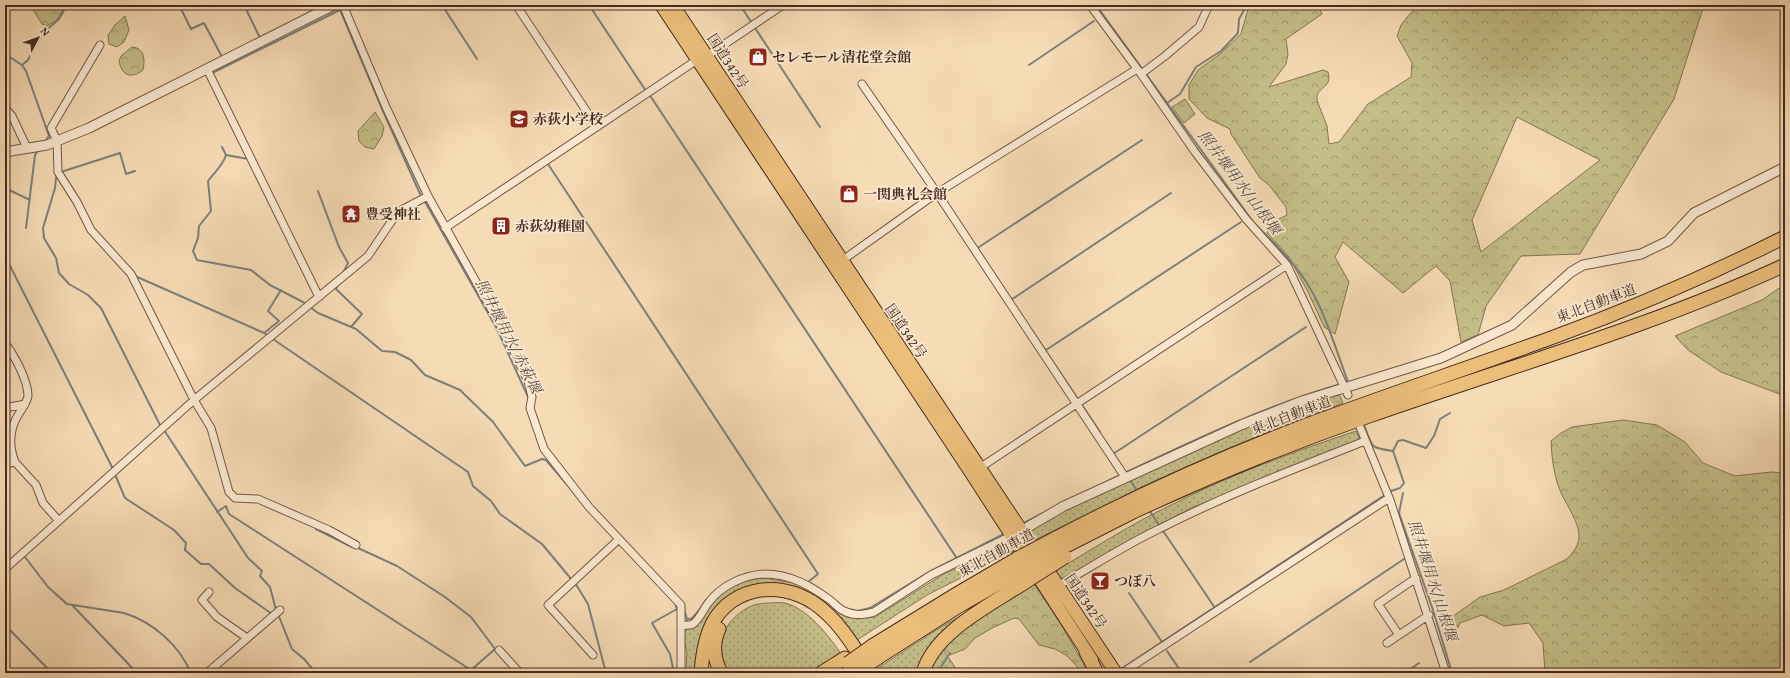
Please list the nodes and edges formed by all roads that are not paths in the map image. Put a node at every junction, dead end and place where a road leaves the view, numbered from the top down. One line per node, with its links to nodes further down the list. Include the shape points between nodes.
1 (334, 5): 11 (street)
2 (343, 5): 21 (street, via 386,107)
3 (516, 5): 15 (street)
4 (661, 5): 10 (highway, 国道342号)
5 (673, 5): 10 (highway, 国道342号)
6 (783, 5): 10 (street)
7 (1090, 5): 12 (street)
8 (1209, 5): 12 (street, via 1199,27 1165,56)
9 (100, 45): 16 (street, via 51,128)
10 (702, 58): 15 (street); 24 (highway, 国道342号)
11 (207, 69): 16 (street, via 90,128); 27 (street)
12 (1139, 71): 20 (street); 25 (street, via 1241,213)
13 (862, 84): 20 (street)
14 (5, 108): 17 (street, via 12,116)
15 (597, 127): 22 (street)
16 (57, 141): 17 (street); 30 (street, via 58,172 92,230 131,274)
17 (27, 148): 18 (street)
18 (5, 152)
19 (1785, 167): 29 (street, via 1694,213 1668,242 1641,254 1583,265 1571,272 1512,325 1441,358)
20 (937, 193): 24 (street); 32 (street)
21 (428, 196): 22 (street); 27 (street, via 392,219 368,256)
22 (445, 228): 43 (street, via 507,337 528,381 532,396 530,408 544,449)
23 (1785, 237): 45 (highway, 東北自動車道, via 1686,284 1552,338 1370,402 1185,475)
24 (838, 264): 38 (highway, 国道342号)
25 (1287, 265): 29 (street); 32 (street)
26 (1785, 265): 45 (highway, 東北自動車道, via 1633,326 1302,440 1132,513)
27 (319, 297): 30 (street)
28 (5, 343): 31 (street, via 18,364 27,391)
29 (1347, 392): 39 (street, via 1302,401 1241,425)
30 (194, 400): 41 (street); 44 (street, via 211,428 224,480 235,498 258,500 329,530)
31 (25, 404): 33 (street); 36 (street, via 14,420 11,431 11,447)
32 (1077, 405): 38 (street); 39 (street)
33 (5, 408)
34 (1360, 427): 35 (street)
35 (1365, 441): 40 (street); 49 (street, via 1267,479 1157,529)
36 (15, 462): 37 (street); 41 (street, via 36,485 43,503)
37 (5, 464)
38 (975, 470): 42 (highway, 国道342号)
39 (1125, 477): 42 (street, via 1064,506)
40 (1389, 498): 48 (street); 75 (street)
41 (59, 521): 46 (street)
42 (1016, 533): 49 (highway, 国道342号); 51 (highway, 国道342号); 54 (street, via 931,575 874,612 864,615 843,611 806,584 789,577 765,574 726,586 709,602 694,623)
43 (618, 540): 54 (street, via 678,601 682,610); 61 (street, via 548,605)
44 (356, 545)
45 (1060, 549): 47 (highway, 東北自動車道, bridge); 47 (highway, bridge)
46 (5, 569)
47 (1024, 569): 58 (highway, 東北自動車道, via 959,606); 58 (highway, 東北自動車道, via 955,595); 72 (highway, via 944,638 935,648)
48 (1416, 578): 53 (street); 55 (street, via 1378,604)
49 (1058, 586): 51 (street); 74 (highway, 国道342号)
50 (209, 592): 56 (street, via 202,600 217,617)
51 (1047, 592): 60 (highway, 国道342号)
52 (280, 610): 56 (street)
53 (1428, 615): 55 (street); 76 (street)
54 (681, 625): 65 (street)
55 (1399, 635): 57 (street)
56 (247, 638): 63 (street)
57 (1387, 643)
58 (873, 648): 62 (highway, 東北自動車道, bridge)
59 (499, 650): 64 (street)
60 (1086, 652): 73 (highway)
61 (593, 655)
62 (851, 667): 68 (highway); 69 (highway, 東北自動車道)
63 (207, 673)
64 (520, 673)
65 (681, 673)
66 (701, 673): 71 (highway, via 704,650 715,619 740,596 768,589 794,592 825,611 853,644)
67 (721, 673): 70 (highway, via 716,664 714,643 721,624 745,602 766,597 784,598 814,612 833,630)
68 (821, 673)
69 (834, 673)
70 (862, 673)
71 (871, 673)
72 (923, 673)
73 (1098, 673)
74 (1116, 673)
75 (1122, 673)
76 (1446, 673)

